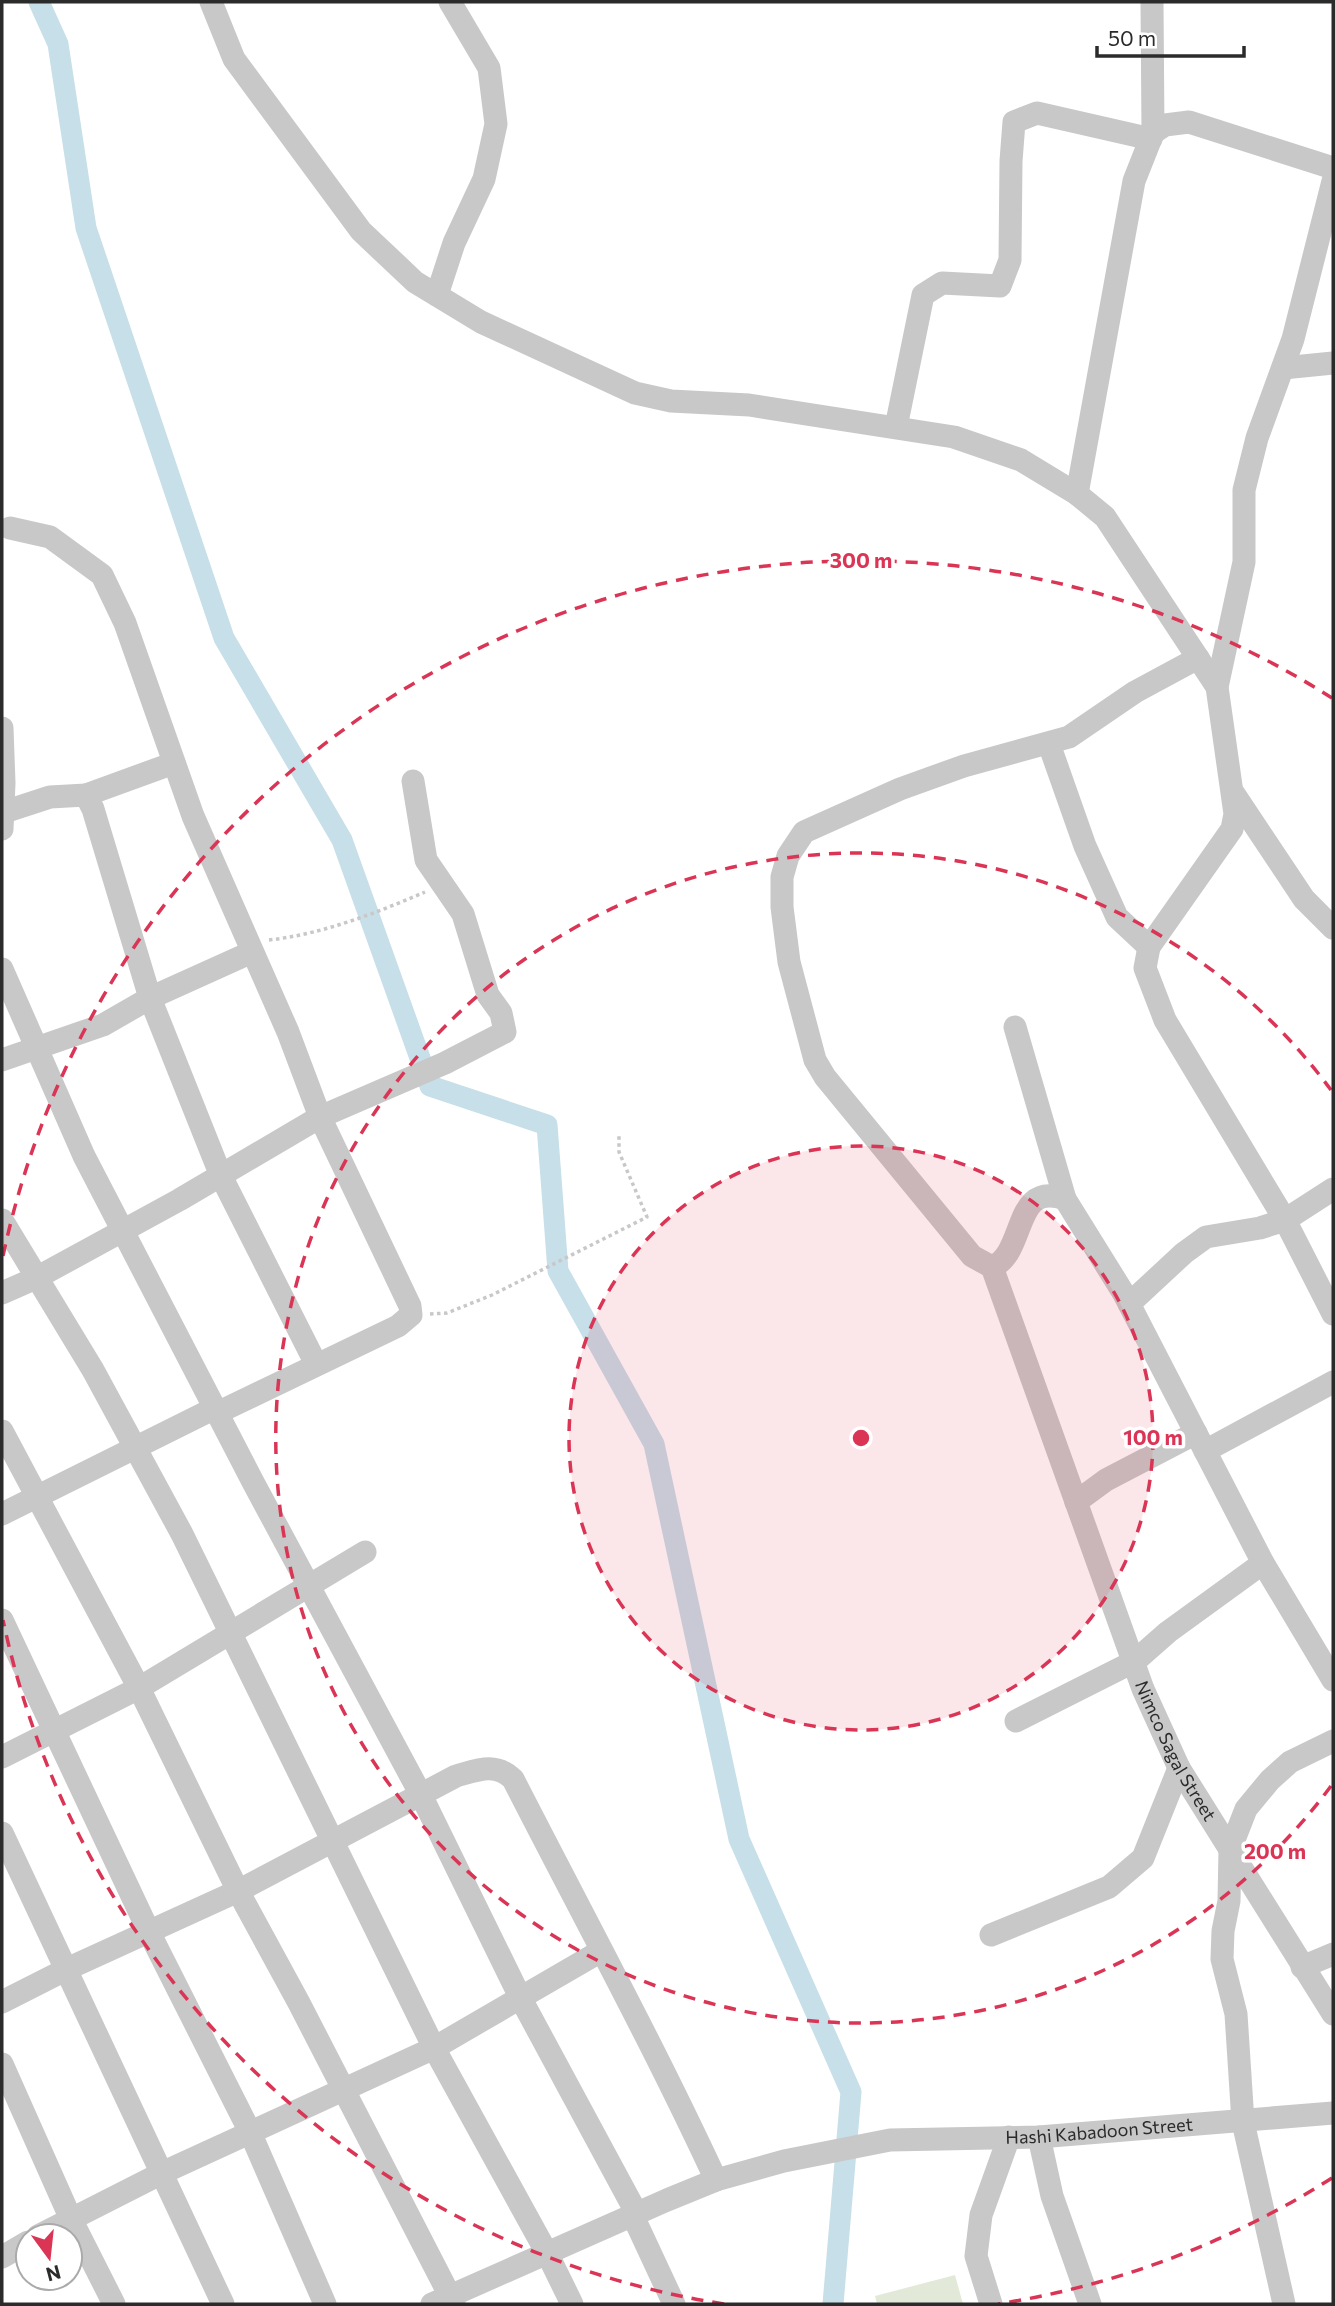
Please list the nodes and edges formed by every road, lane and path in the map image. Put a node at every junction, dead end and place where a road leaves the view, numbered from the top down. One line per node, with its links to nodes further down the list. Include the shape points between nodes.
1 (211, 2): 7 (street, via 234,59 361,232 415,282)
2 (450, 2): 7 (street, via 489,68 496,124 484,180 454,243)
3 (1152, 2): 4 (street)
4 (1152, 136): 5 (street, via 1165,125 1189,122); 10 (street, via 1037,113 1014,122 1010,260 1000,286 942,283 923,295); 11 (street, via 1134,181)
5 (1333, 168)
6 (1333, 181): 9 (street)
7 (437, 295): 10 (street, via 481,322 635,393)
8 (1333, 363): 9 (street)
9 (1283, 368): 14 (street, via 1244,490 1244,562)
10 (896, 427): 11 (street, via 954,437 1021,460)
11 (1077, 494): 13 (street, via 1105,517)
12 (10, 528): 17 (street, via 50,537 102,575 125,623)
13 (1198, 658): 14 (street); 16 (street, via 1135,692 1069,737)
14 (1217, 687): 20 (street)
15 (2, 728): 19 (street)
16 (1049, 744): 26 (street, via 1085,846 1117,917); 40 (street, via 938,775 804,832 788,856 782,877 789,962 815,1060 972,1256)
17 (174, 763): 21 (street); 25 (street)
18 (413, 781): 23 (street, via 426,860)
19 (3, 784): 22 (street)
20 (1232, 792): 24 (street, via 1304,899); 26 (street, via 1232,829)
21 (86, 795): 22 (street, via 50,797); 28 (street)
22 (3, 821)
23 (443, 884): 25 (path, via 381,911); 32 (street, via 463,914 488,995 501,1013 505,1032)
24 (1333, 928)
25 (250, 947): 28 (street); 32 (street)
26 (1149, 947): 38 (street, via 1145,968 1166,1020)
27 (2, 969): 30 (street)
28 (150, 999): 30 (street, via 103,1025); 34 (street)
29 (1015, 1027): 36 (street)
30 (37, 1048): 31 (street); 39 (street, via 84,1156)
31 (2, 1060)
32 (320, 1117): 34 (street); 45 (street, via 408,1295)
33 (619, 1134): 45 (path, via 618,1152 647,1217 447,1313)
34 (221, 1176): 39 (street); 46 (street)
35 (1333, 1189): 38 (street)
36 (1065, 1199): 40 (street, via 1053,1194 1027,1206 1012,1252); 43 (street)
37 (2, 1220): 41 (street)
38 (1286, 1220): 43 (street, via 1206,1237); 44 (street)
39 (123, 1230): 41 (street); 48 (street)
40 (992, 1267): 53 (street, Nimco Sagal Street)
41 (36, 1278): 42 (street); 51 (street)
42 (2, 1293)
43 (1129, 1304): 50 (street)
44 (1333, 1314)
45 (411, 1315): 46 (street, via 398,1326)
46 (316, 1364): 48 (street)
47 (1333, 1382): 50 (street)
48 (216, 1410): 51 (street); 57 (street)
49 (2, 1431): 52 (street)
50 (1200, 1442): 53 (street, via 1106,1480); 56 (street)
51 (135, 1449): 52 (street); 59 (street)
52 (36, 1497): 54 (street); 62 (street)
53 (1076, 1502): 60 (street, Nimco Sagal Street)
54 (2, 1514)
55 (365, 1552): 57 (street)
56 (1263, 1563): 60 (street); 61 (street)
57 (310, 1587): 59 (street); 68 (street)
58 (2, 1620): 64 (street)
59 (230, 1633): 62 (street); 70 (street)
60 (1135, 1661): 63 (street); 67 (street, Nimco Sagal Street)
61 (1333, 1680)
62 (139, 1688): 64 (street); 72 (street)
63 (1016, 1721)
64 (55, 1732): 66 (street); 73 (street)
65 (1333, 1741): 71 (street, via 1290,1762 1270,1780 1246,1809)
66 (2, 1757)
67 (1179, 1768): 71 (street, Nimco Sagal Street); 74 (street, via 1143,1858 1109,1887)
68 (421, 1795): 70 (street); 75 (street, via 456,1776 487,1768 508,1773); 79 (street)
69 (2, 1833): 78 (street)
70 (332, 1843): 72 (street); 82 (street)
71 (1230, 1850): 77 (street, Nimco Sagal Street); 86 (street, via 1222,1959 1236,2014)
72 (238, 1891): 73 (street); 84 (street)
73 (149, 1932): 78 (street); 87 (street)
74 (991, 1935)
75 (601, 1951): 79 (street); 91 (street, via 659,2056)
76 (1333, 1954): 77 (street)
77 (1302, 1967): 81 (street, Nimco Sagal Street)
78 (67, 1969): 80 (street); 90 (street)
79 (521, 1999): 82 (street); 92 (street)
80 (2, 2002)
81 (1333, 2014)
82 (434, 2048): 84 (street); 95 (street)
83 (2, 2064): 93 (street)
84 (343, 2088): 87 (street); 96 (street)
85 (1333, 2113): 86 (street, Hashi Kabadoon Street)
86 (1244, 2122): 89 (street, Hashi Kabadoon Street); 104 (street)
87 (250, 2132): 90 (street); 99 (street)
88 (1009, 2137): 89 (street, Hashi Kabadoon Street); 91 (street, Hashi Kabadoon Street, via 890,2140); 102 (street, via 981,2215 976,2256)
89 (1039, 2137): 103 (street, via 1052,2196)
90 (162, 2174): 93 (street); 98 (street)
91 (716, 2180): 92 (street, Hashi Kabadoon Street)
92 (635, 2215): 95 (street, Hashi Kabadoon Street); 101 (street)
93 (70, 2217): 94 (street); 97 (street)
94 (62, 2222)
95 (548, 2255): 96 (street, Hashi Kabadoon Street); 100 (street)
96 (445, 2302)
97 (114, 2304)
98 (223, 2304)
99 (325, 2304)
100 (572, 2304)
101 (674, 2304)
102 (991, 2304)
103 (1090, 2304)
104 (1284, 2304)

